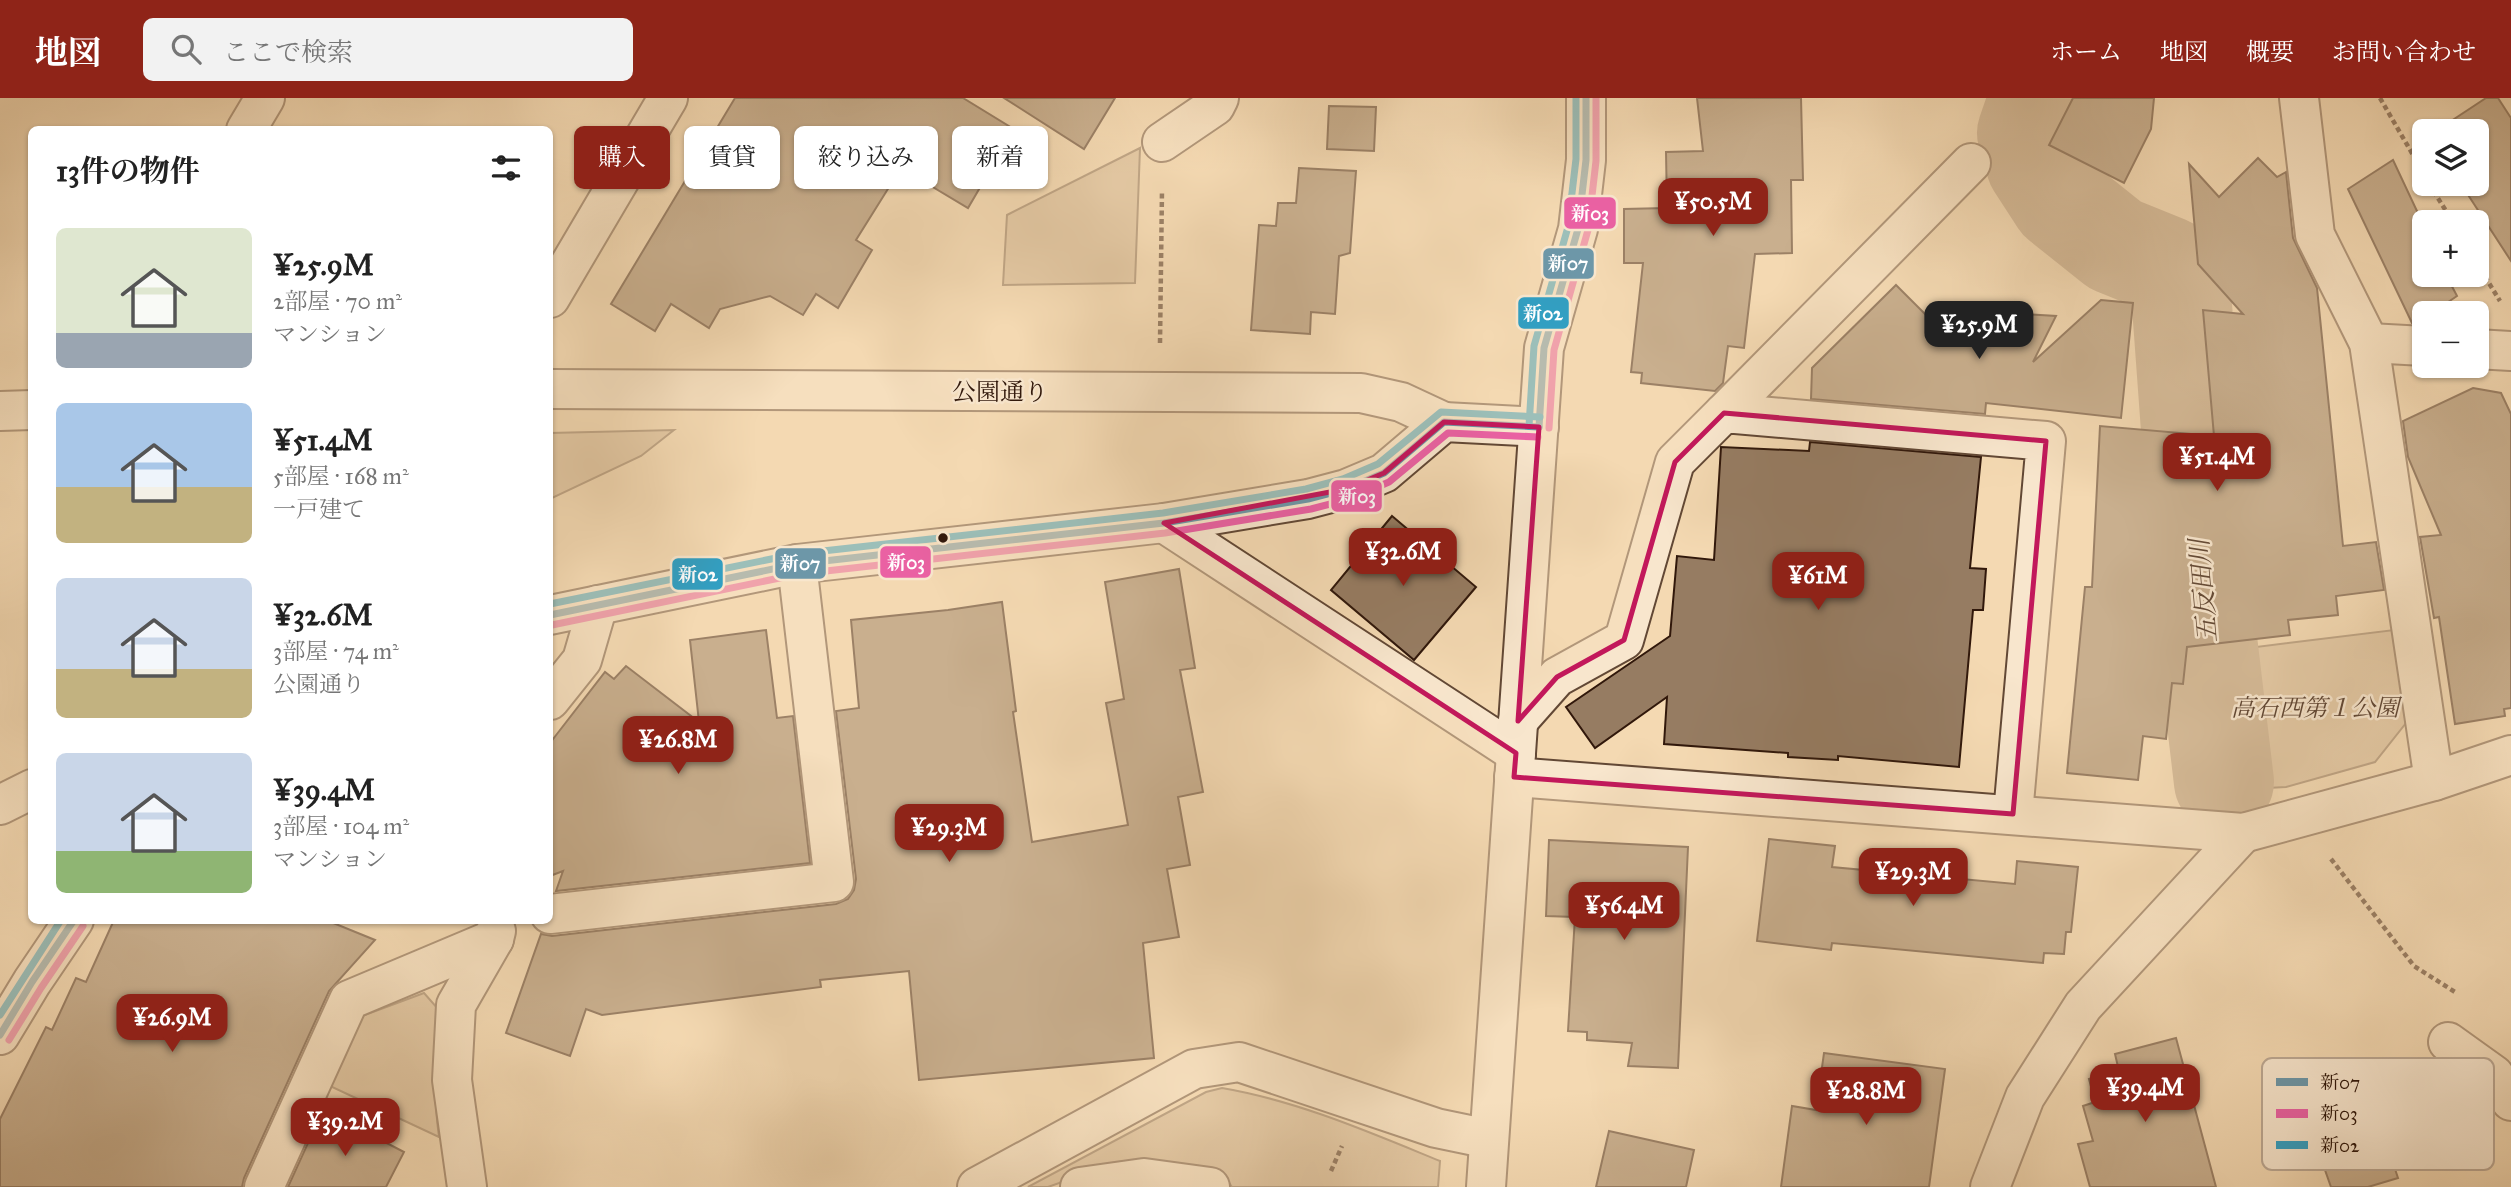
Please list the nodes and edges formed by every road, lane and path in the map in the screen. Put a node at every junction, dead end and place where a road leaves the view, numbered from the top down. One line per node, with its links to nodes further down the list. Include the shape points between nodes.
1 (265, 98): 7 (street)
2 (668, 98): 12 (street)
3 (1219, 98): 8 (street, via 1215,106)
4 (1586, 98): 24 (street, via 1586,160 1578,229 1544,348)
5 (2298, 98): 14 (street, via 2315,235)
6 (2380, 98): 9 (path)
7 (248, 126)
8 (1162, 142): 19 (path)
9 (2412, 153)
10 (1971, 163): 22 (street)
11 (2489, 283): 13 (path)
12 (553, 293)
13 (2504, 308)
14 (2369, 343): 15 (street); 32 (street)
15 (2412, 345)
16 (2489, 350): 17 (street)
17 (2511, 351)
18 (553, 389): 19 (street, 公園通り)
19 (1159, 393): 23 (street, 公園通り, via 1362,393 1401,402)
20 (28, 410): 21 (street)
21 (0, 411)
22 (1724, 413): 30 (street, via 1675,462 1623,640 1557,677); 35 (street, via 2046,441)
23 (1444, 422): 24 (street); 25 (street, via 1384,473 1346,489)
24 (1539, 427): 30 (street)
25 (1164, 523): 26 (street); 30 (street)
26 (797, 564): 27 (street); 38 (street, via 834,882)
27 (598, 605): 28 (street); 29 (street, via 582,660)
28 (553, 614)
29 (553, 696)
30 (1516, 751): 35 (street); 47 (street)
31 (2511, 755): 32 (street)
32 (2434, 780): 36 (street)
33 (28, 791): 34 (street)
34 (0, 805)
35 (2013, 814): 36 (street)
36 (2243, 833): 54 (street, via 2083,1006 2025,1097)
37 (2358, 896): 41 (path, via 2414,966)
38 (553, 914)
39 (71, 924): 42 (street)
40 (496, 930): 48 (street, via 349,1000); 49 (street, via 456,1004 452,1080)
41 (2458, 995)
42 (0, 1035)
43 (2448, 1042): 44 (street)
44 (2470, 1058)
45 (2494, 1075): 46 (street)
46 (2511, 1101)
47 (1489, 1139): 50 (street, via 1436,1128 1239,1062 1194,1069); 53 (street)
48 (264, 1187)
49 (467, 1187)
50 (977, 1187)
51 (1080, 1187): 52 (street, via 1144,1178)
52 (1210, 1187)
53 (1486, 1187)
54 (1990, 1187)

